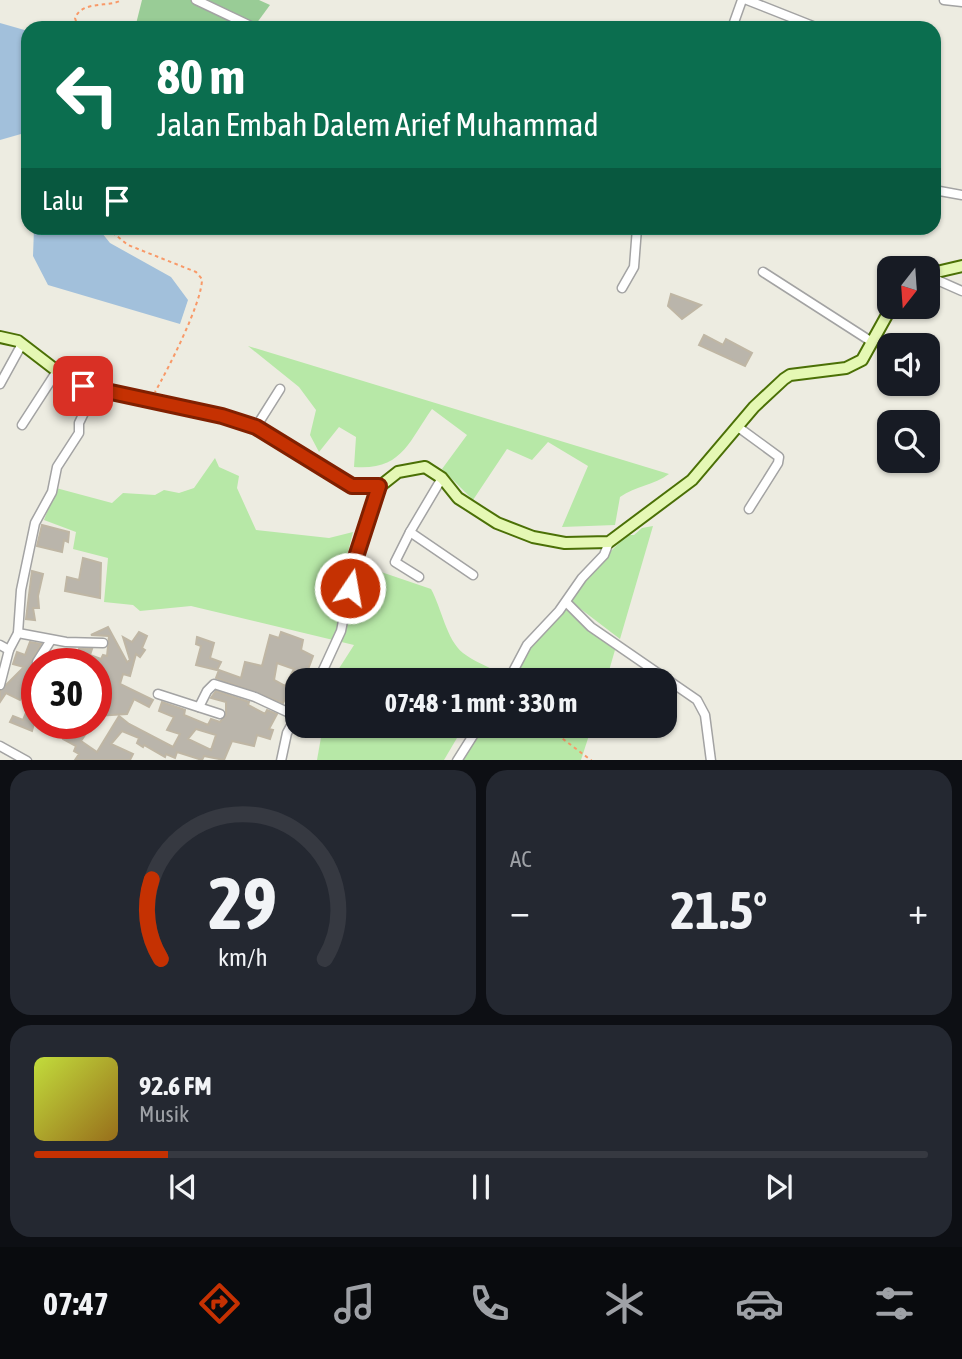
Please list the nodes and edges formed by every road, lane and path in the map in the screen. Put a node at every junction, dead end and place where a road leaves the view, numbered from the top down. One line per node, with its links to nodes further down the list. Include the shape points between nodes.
1 (122, 0): 6 (path, via 86,6 78,11)
2 (196, 0): 7 (street)
3 (744, 0): 8 (street); 9 (street)
4 (944, 0): 5 (street)
5 (962, 2)
6 (76, 21)
7 (240, 21)
8 (735, 21)
9 (800, 21)
10 (941, 191): 11 (street)
11 (962, 195)
12 (116, 235): 28 (path, via 128,245 196,272 202,279 187,326)
13 (636, 235): 18 (street, via 634,267)
14 (962, 265): 15 (street)
15 (940, 271)
16 (763, 272): 22 (street)
17 (940, 281): 19 (street)
18 (622, 288)
19 (962, 291)
20 (885, 319): 22 (street)
21 (0, 337): 23 (street)
22 (872, 342): 31 (street, via 854,365 788,376)
23 (22, 344): 24 (street); 25 (street)
24 (57, 371): 27 (street); 29 (street)
25 (0, 384)
26 (279, 388): 30 (street)
27 (95, 390): 28 (street); 40 (street, via 35,523 21,590)
28 (149, 402): 30 (street)
29 (22, 425)
30 (256, 427): 33 (street, via 352,486)
31 (738, 427): 34 (street, via 779,457); 36 (street, via 692,480)
32 (442, 478): 33 (street, via 421,466 398,472); 35 (street); 36 (street, via 458,498 521,533 565,543)
33 (379, 486): 46 (street, via 356,557 341,631)
34 (749, 509)
35 (410, 532): 37 (street); 38 (street, via 395,562)
36 (609, 542): 39 (street, via 604,555)
37 (473, 575)
38 (419, 577)
39 (566, 602): 47 (street, via 527,645); 61 (street, via 591,627 697,699 705,715)
40 (18, 633): 41 (street); 45 (street)
41 (51, 640): 42 (street); 44 (street)
42 (103, 643)
43 (0, 645): 45 (street)
44 (46, 648)
45 (9, 650): 48 (street)
46 (324, 668)
47 (515, 668)
48 (0, 685)
49 (158, 694): 50 (street)
50 (199, 707): 51 (street, via 214,684); 52 (street)
51 (285, 709)
52 (220, 714)
53 (286, 738): 58 (street)
54 (471, 738): 59 (street)
55 (562, 738): 60 (path)
56 (0, 746): 57 (street)
57 (25, 760)
58 (281, 760)
59 (458, 760)
60 (591, 760)
61 (711, 760)

